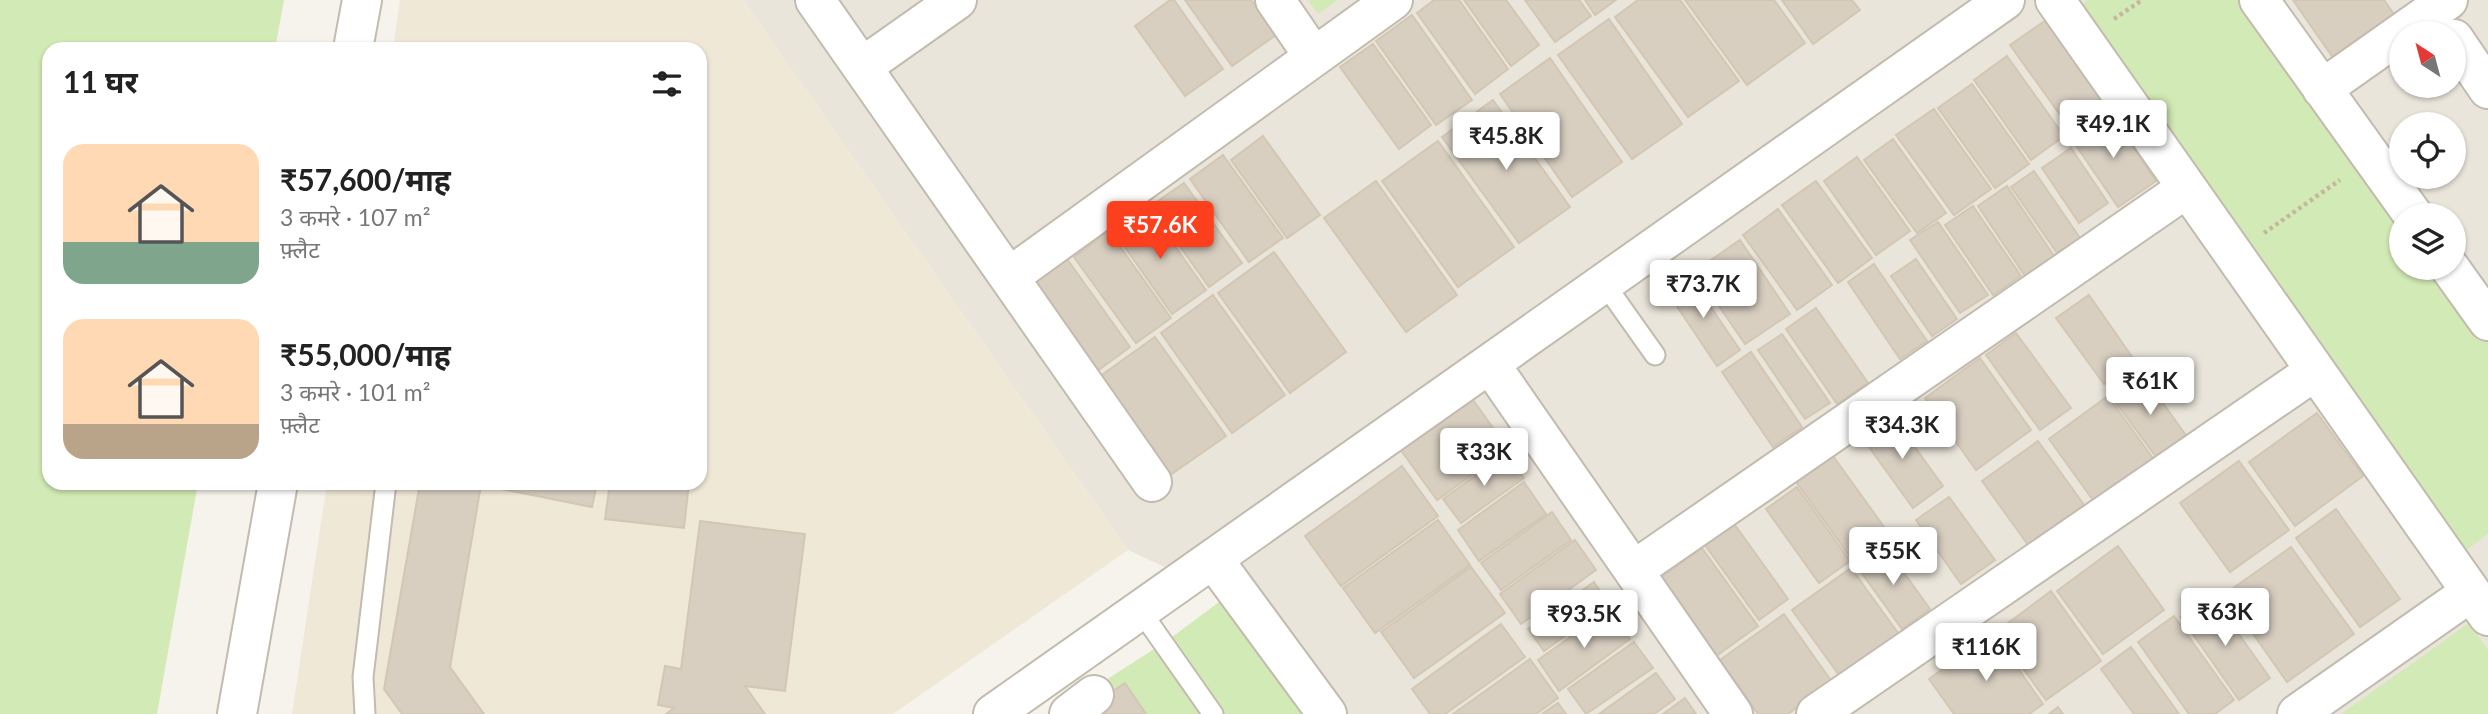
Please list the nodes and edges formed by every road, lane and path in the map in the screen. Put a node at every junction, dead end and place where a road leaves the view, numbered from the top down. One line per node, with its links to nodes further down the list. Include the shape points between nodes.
1 (362, 0): 11 (street)
2 (814, 0): 15 (street)
3 (957, 0): 15 (street)
4 (1275, 0): 14 (street)
5 (1393, 0): 14 (street)
6 (2055, 0): 19 (street)
7 (2143, 0): 10 (path)
8 (2259, 0): 16 (street)
9 (2001, 1): 24 (street)
10 (2112, 21)
11 (354, 42)
12 (2389, 52): 16 (street)
13 (2466, 53): 17 (street)
14 (1314, 57): 22 (street)
15 (862, 67): 22 (street)
16 (2322, 89): 20 (street)
17 (2488, 89)
18 (2346, 176): 21 (path)
19 (2187, 188): 28 (street); 33 (street)
20 (2404, 203)
21 (2262, 235)
22 (1009, 277): 29 (street)
23 (2459, 280): 25 (street)
24 (1604, 283): 26 (lane); 27 (street)
25 (2488, 321)
26 (1655, 355)
27 (1490, 364): 32 (street); 33 (street)
28 (2315, 371): 34 (street); 42 (street)
29 (1152, 482)
30 (277, 490): 36 (street)
31 (385, 490): 37 (lane, via 363,677)
32 (1213, 559): 35 (street); 40 (street)
33 (1634, 570): 41 (street)
34 (2480, 604): 43 (street)
35 (1140, 610): 38 (street); 39 (lane)
36 (237, 714)
37 (365, 714)
38 (993, 714)
39 (1213, 714)
40 (1327, 714)
41 (1733, 714)
42 (1816, 714)
43 (2297, 714)

